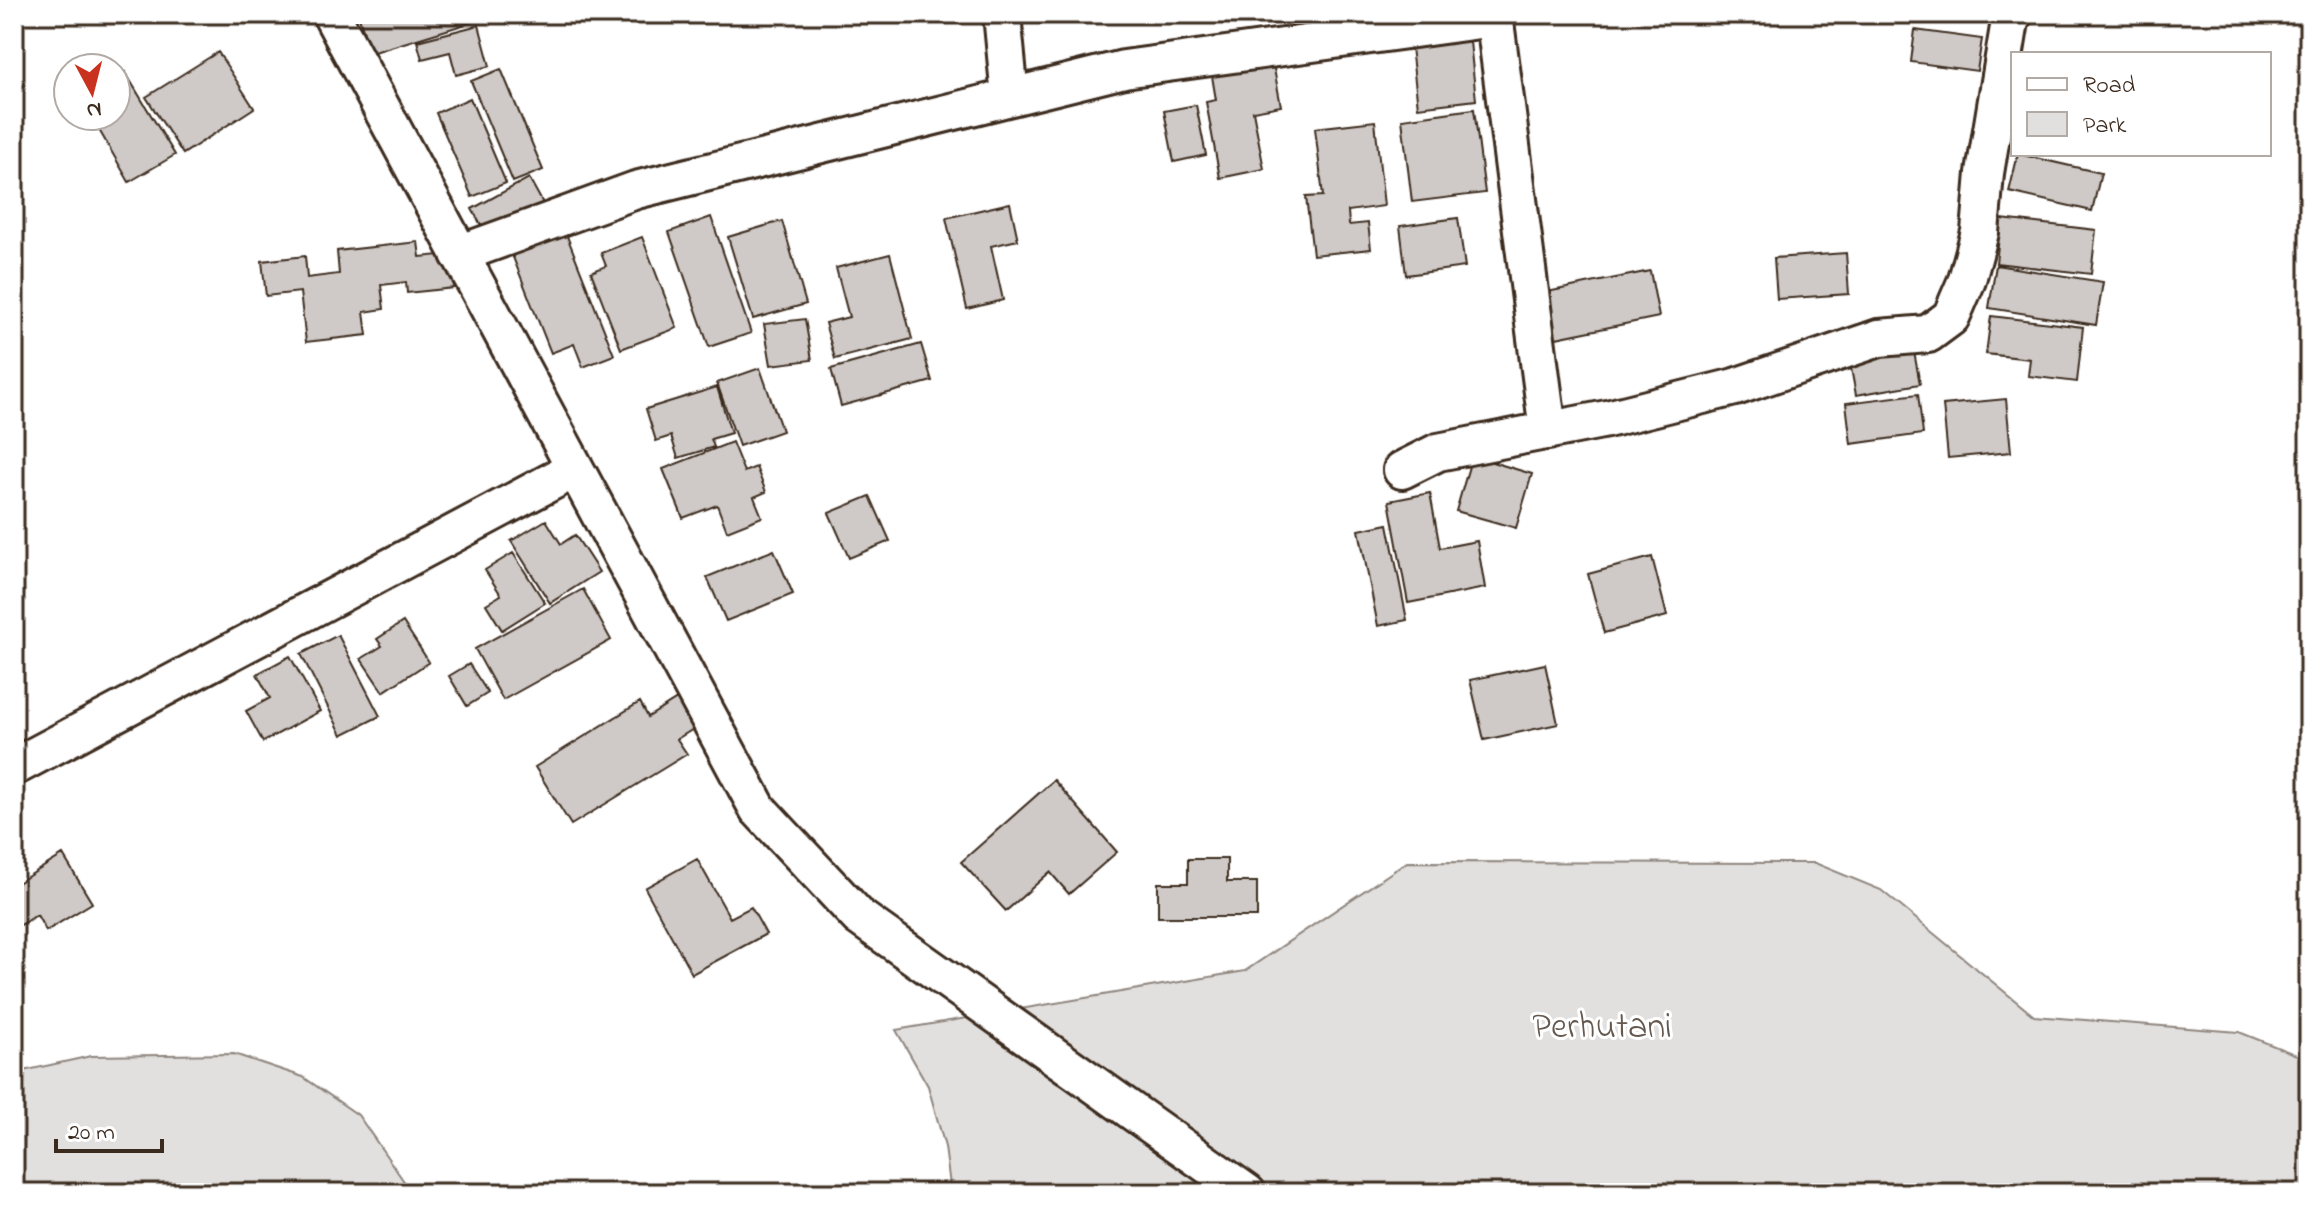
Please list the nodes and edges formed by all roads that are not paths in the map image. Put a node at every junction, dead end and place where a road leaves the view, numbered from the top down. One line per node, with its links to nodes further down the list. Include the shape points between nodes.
1 (331, 14): 6 (street)
2 (1002, 14): 5 (street)
3 (2014, 14): 7 (street, via 1987,159 1980,232 1951,317 1928,334 1879,338 1735,387)
4 (1494, 16): 5 (street, via 1124,69); 7 (street)
5 (1010, 97): 6 (street, via 636,190)
6 (459, 254): 8 (street)
7 (1548, 431): 9 (street, via 1438,452)
8 (575, 469): 10 (street); 11 (street, via 758,809 859,917)
9 (1402, 470)
10 (14, 767)
11 (1247, 1193)

